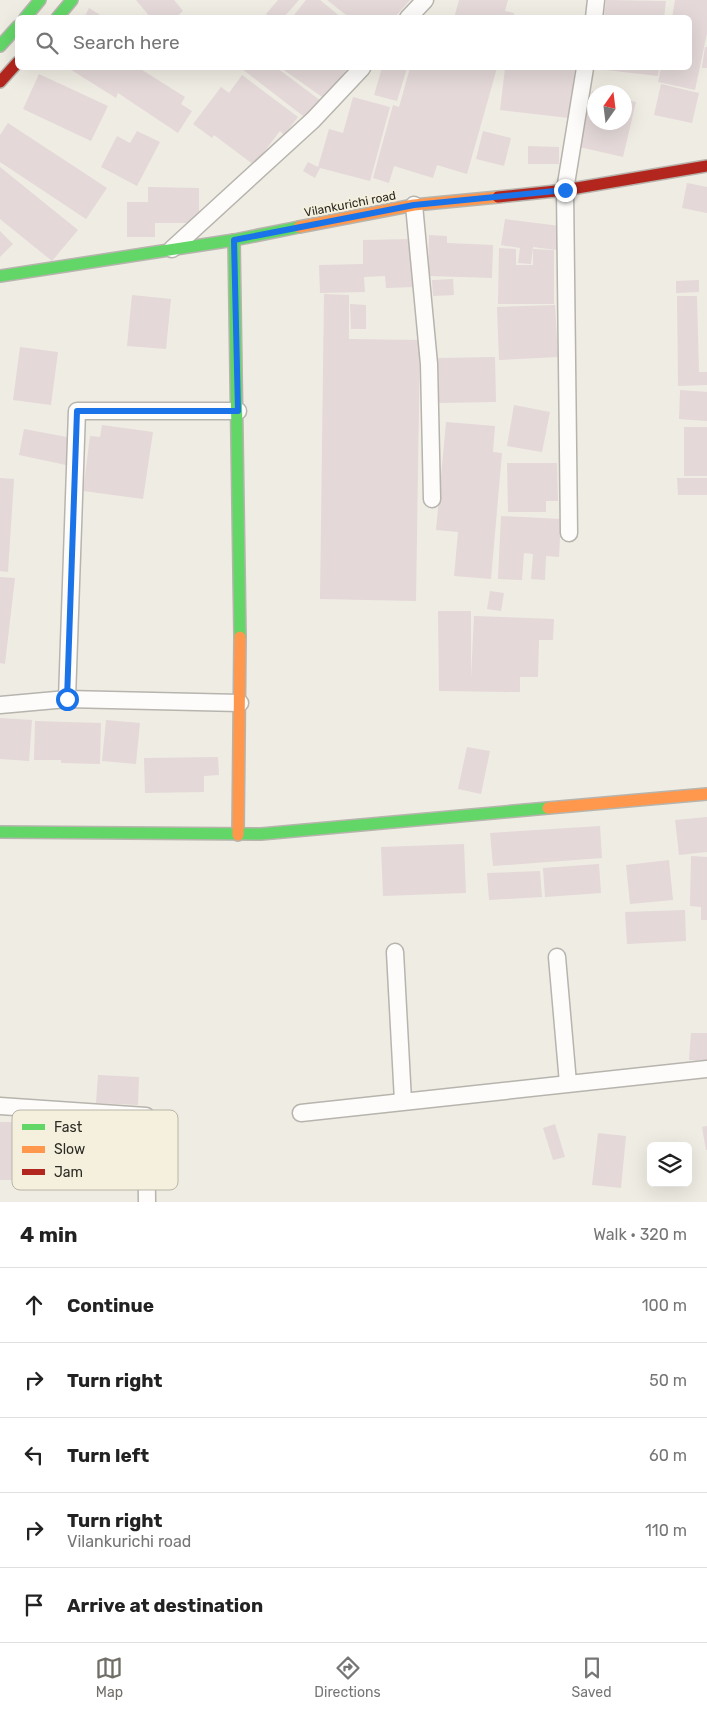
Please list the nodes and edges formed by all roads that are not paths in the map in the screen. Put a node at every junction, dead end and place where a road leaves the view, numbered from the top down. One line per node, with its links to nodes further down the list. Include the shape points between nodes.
1 (40, 0): 5 (main road)
2 (72, 0): 6 (main road)
3 (425, 0): 7 (street)
4 (596, 0): 8 (street)
5 (28, 15)
6 (59, 15)
7 (411, 15)
8 (594, 15)
9 (15, 29): 10 (main road)
10 (0, 46)
11 (15, 65): 14 (main road)
12 (360, 70): 19 (street, via 313,120)
13 (585, 70): 16 (street)
14 (0, 82)
15 (707, 166): 16 (main road, Vilankurichi road)
16 (565, 190): 17 (main road, Vilankurichi road); 23 (street)
17 (414, 205): 18 (main road, Vilankurichi road); 22 (street, via 429,364)
18 (234, 240): 19 (main road, Vilankurichi road); 21 (main road)
19 (172, 250): 20 (main road, Vilankurichi road)
20 (0, 276)
21 (238, 411): 24 (street, via 77,411); 25 (main road)
22 (432, 499)
23 (569, 533)
24 (67, 699): 25 (street); 26 (street)
25 (240, 703): 29 (main road)
26 (0, 705)
27 (707, 794): 29 (main road)
28 (0, 832): 29 (main road)
29 (238, 835)
30 (395, 952): 34 (street)
31 (557, 957): 33 (street)
32 (707, 1069): 33 (street)
33 (568, 1083): 34 (street)
34 (403, 1101): 37 (street)
35 (0, 1106): 36 (street)
36 (58, 1110)
37 (301, 1112)

